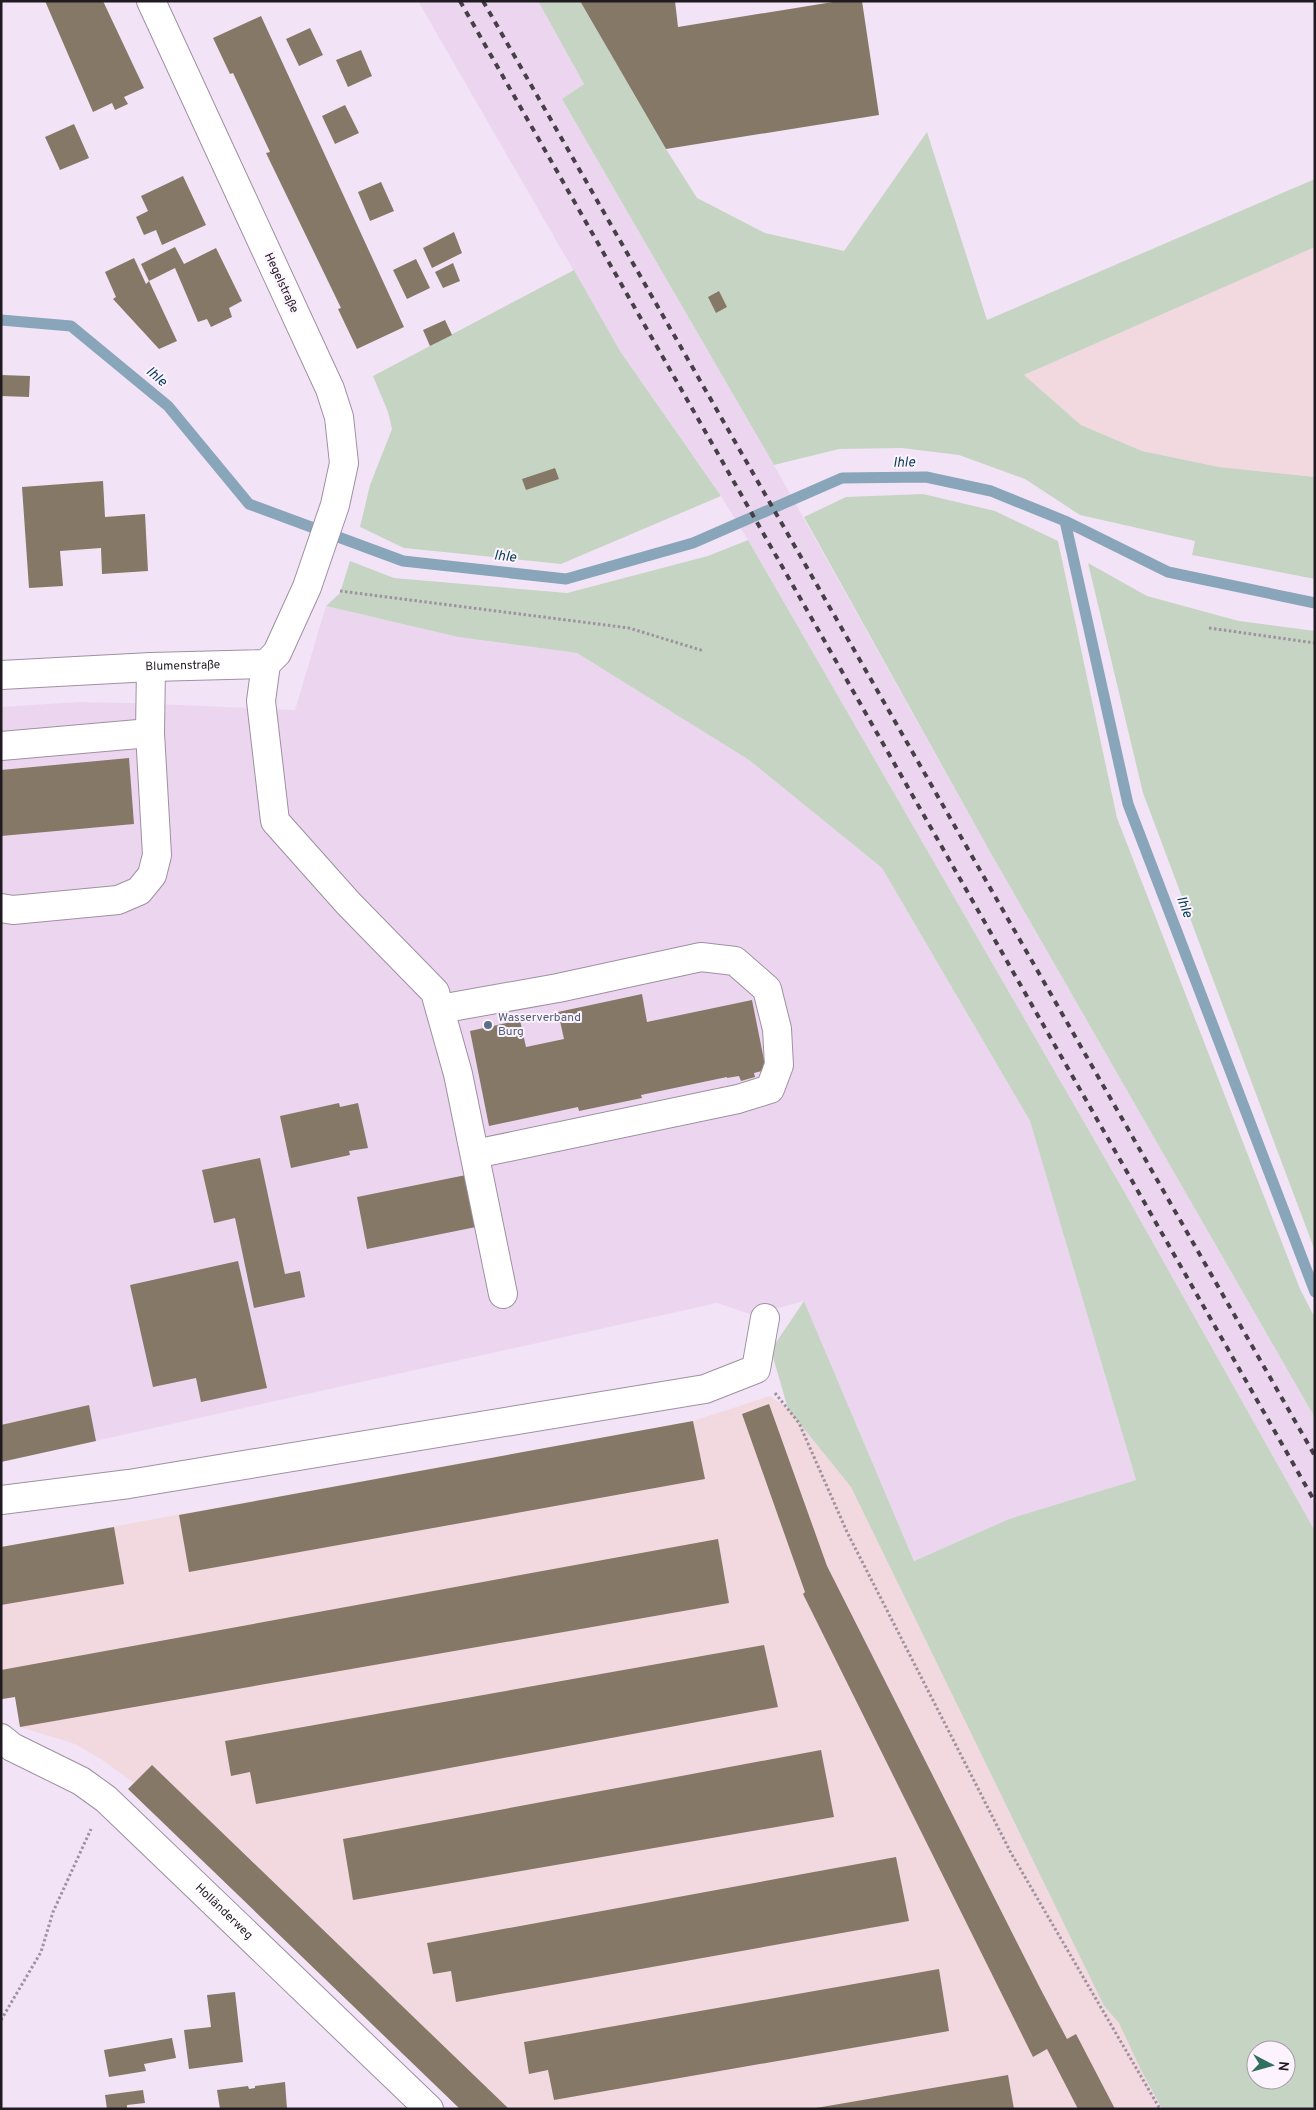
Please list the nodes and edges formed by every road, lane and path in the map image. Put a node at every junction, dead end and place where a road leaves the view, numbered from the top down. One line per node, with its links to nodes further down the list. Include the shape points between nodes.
1 (151, 1): 2 (street, Hegelstraße, via 340,417 344,463 335,505)
2 (309, 581): 5 (path, via 629,628); 6 (street, via 277,652)
3 (1209, 628): 4 (path)
4 (1315, 643)
5 (704, 651)
6 (266, 664): 7 (street, Blumenstraße); 12 (street, via 261,701 275,821 348,903 436,992)
7 (151, 667): 8 (street, Blumenstraße); 9 (street)
8 (1, 675)
9 (150, 733): 10 (street); 11 (street, via 157,855 152,876 139,891 118,900 13,910)
10 (1, 746)
11 (1, 908)
12 (440, 1009): 13 (street); 13 (street, via 701,957 735,961 766,989 777,1029 779,1065 770,1089 738,1099)
13 (475, 1154): 14 (street)
14 (503, 1294)
15 (765, 1318): 16 (street)
16 (756, 1369): 17 (street, via 705,1390 129,1484); 22 (path, via 798,1423 847,1532 1011,1853)
17 (1, 1500)
18 (1, 1738): 19 (street, Holländerweg, via 12,1747 81,1781)
19 (106, 1800): 20 (path, via 67,1878 41,1952); 21 (street, Holländerweg)
20 (1, 2020)
21 (429, 2109)
22 (1160, 2109)

